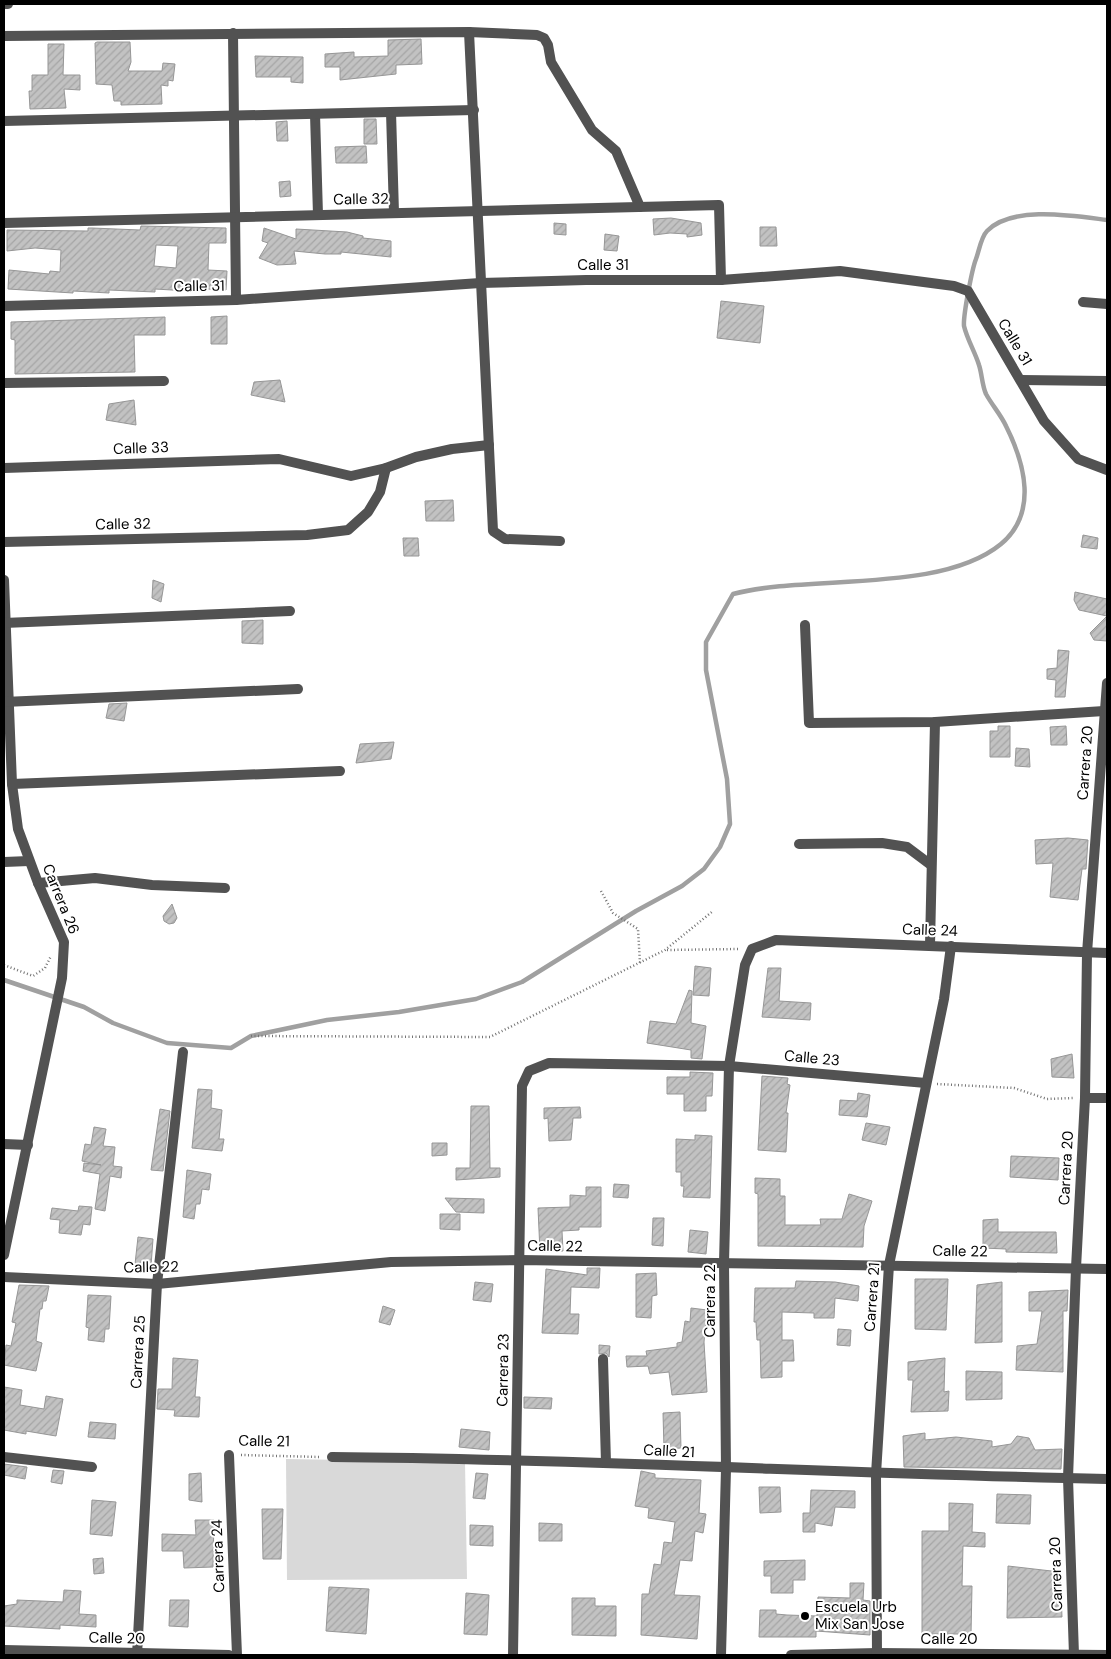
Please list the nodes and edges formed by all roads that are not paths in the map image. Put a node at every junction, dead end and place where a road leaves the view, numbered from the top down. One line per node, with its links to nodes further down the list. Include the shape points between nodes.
1 (4, 4): 2 (street)
2 (8, 4)
3 (469, 32): 4 (street); 6 (street); 11 (street, via 544,38 550,62 592,130 616,151)
4 (233, 33): 5 (street); 9 (street)
5 (4, 36)
6 (474, 110): 7 (street); 12 (street)
7 (391, 112): 8 (street); 13 (street)
8 (315, 114): 9 (street); 14 (street)
9 (234, 116): 10 (street); 15 (street)
10 (4, 121)
11 (640, 207): 12 (street, Calle 32); 17 (street, Calle 32, via 719,205)
12 (478, 211): 13 (street, Calle 32); 18 (street)
13 (394, 213): 14 (street, Calle 32)
14 (318, 215): 15 (street, Calle 32)
15 (236, 217): 16 (street, Calle 32); 19 (street)
16 (4, 222)
17 (721, 280): 18 (street, Calle 31); 23 (street, Calle 31, via 840,271 954,286 968,291)
18 (480, 283): 19 (street, Calle 31); 27 (street)
19 (236, 300): 22 (street, Calle 31)
20 (1083, 302): 21 (street)
21 (1107, 304)
22 (4, 306)
23 (1021, 380): 25 (street); 30 (street, Calle 31, via 1044,421 1078,459)
24 (164, 381): 26 (street)
25 (1107, 382)
26 (4, 383)
27 (489, 445): 29 (street, Calle 33, via 416,457); 31 (street, via 493,531 505,539)
28 (4, 468): 29 (street, Calle 33, via 279,459 351,476)
29 (386, 468): 32 (street, Calle 32, via 380,492 368,512 348,530 307,535)
30 (1107, 470)
31 (560, 541)
32 (4, 542)
33 (4, 580): 35 (street, Carrera 26)
34 (290, 611): 35 (street)
35 (4, 623): 39 (street, Carrera 26)
36 (805, 625): 41 (street, via 809,723)
37 (1107, 683): 40 (street, Carrera 20)
38 (298, 690): 39 (street)
39 (6, 702): 42 (street, Carrera 26)
40 (1104, 712): 41 (street); 54 (street, Carrera 20)
41 (935, 722): 48 (street)
42 (7, 768): 44 (street, Carrera 26)
43 (340, 771): 44 (street)
44 (12, 784): 46 (street, Carrera 26, via 18,829)
45 (799, 844): 48 (street, via 882,843 907,847)
46 (29, 861): 47 (street); 49 (street, Carrera 26)
47 (4, 862)
48 (931, 865): 51 (street)
49 (38, 883): 50 (street, via 95,878); 63 (street, Carrera 26, via 64,942 62,978)
50 (225, 888)
51 (930, 945): 52 (street, Calle 24); 53 (street, Calle 24, via 776,940)
52 (950, 946): 54 (street, Calle 24); 58 (street, Carrera 21, via 944,999)
53 (752, 948): 57 (street, Carrera 22, via 745,965)
54 (1087, 953): 55 (street, Calle 24); 60 (street, Carrera 20)
55 (1107, 954)
56 (182, 1052): 71 (street, Carrera 25)
57 (729, 1066): 58 (street, Calle 23); 59 (street, Calle 23, via 549,1062 529,1071); 66 (street, Carrera 22)
58 (926, 1083): 67 (street, Carrera 21)
59 (522, 1086): 65 (street, Carrera 23)
60 (1084, 1098): 61 (street); 68 (street, Carrera 20)
61 (1107, 1098)
62 (4, 1144): 63 (street)
63 (28, 1145): 64 (street, Carrera 26)
64 (4, 1255)
65 (520, 1260): 66 (street, Calle 22); 71 (street, Calle 22, via 392,1262); 76 (street, Carrera 23)
66 (724, 1263): 67 (street, Calle 22); 79 (street, Carrera 22)
67 (888, 1265): 68 (street, Calle 22); 80 (street, Carrera 21)
68 (1076, 1268): 69 (street, Calle 22); 81 (street, Carrera 20)
69 (1107, 1268)
70 (4, 1277): 71 (street, Calle 22)
71 (157, 1284): 84 (street, Carrera 25)
72 (603, 1359): 77 (street)
73 (229, 1455): 88 (street, Carrera 24)
74 (4, 1457): 78 (street)
75 (332, 1457): 76 (street, Calle 21)
76 (516, 1460): 77 (street, Calle 21); 89 (street, Carrera 23)
77 (606, 1463): 79 (street, Calle 21)
78 (92, 1467)
79 (726, 1469): 80 (street, Calle 21); 90 (street, Carrera 22)
80 (876, 1474): 81 (street, Calle 21); 85 (street, Carrera 21)
81 (1068, 1478): 82 (street, Calle 21); 86 (street, Carrera 20)
82 (1107, 1479)
83 (4, 1650): 84 (street, Calle 20)
84 (137, 1654): 87 (street, Calle 20)
85 (877, 1654): 86 (street, Calle 20); 91 (street, Calle 20)
86 (1074, 1654): 92 (street, Calle 20)
87 (229, 1655)
88 (237, 1655)
89 (513, 1655)
90 (721, 1655)
91 (791, 1655)
92 (1107, 1655)

